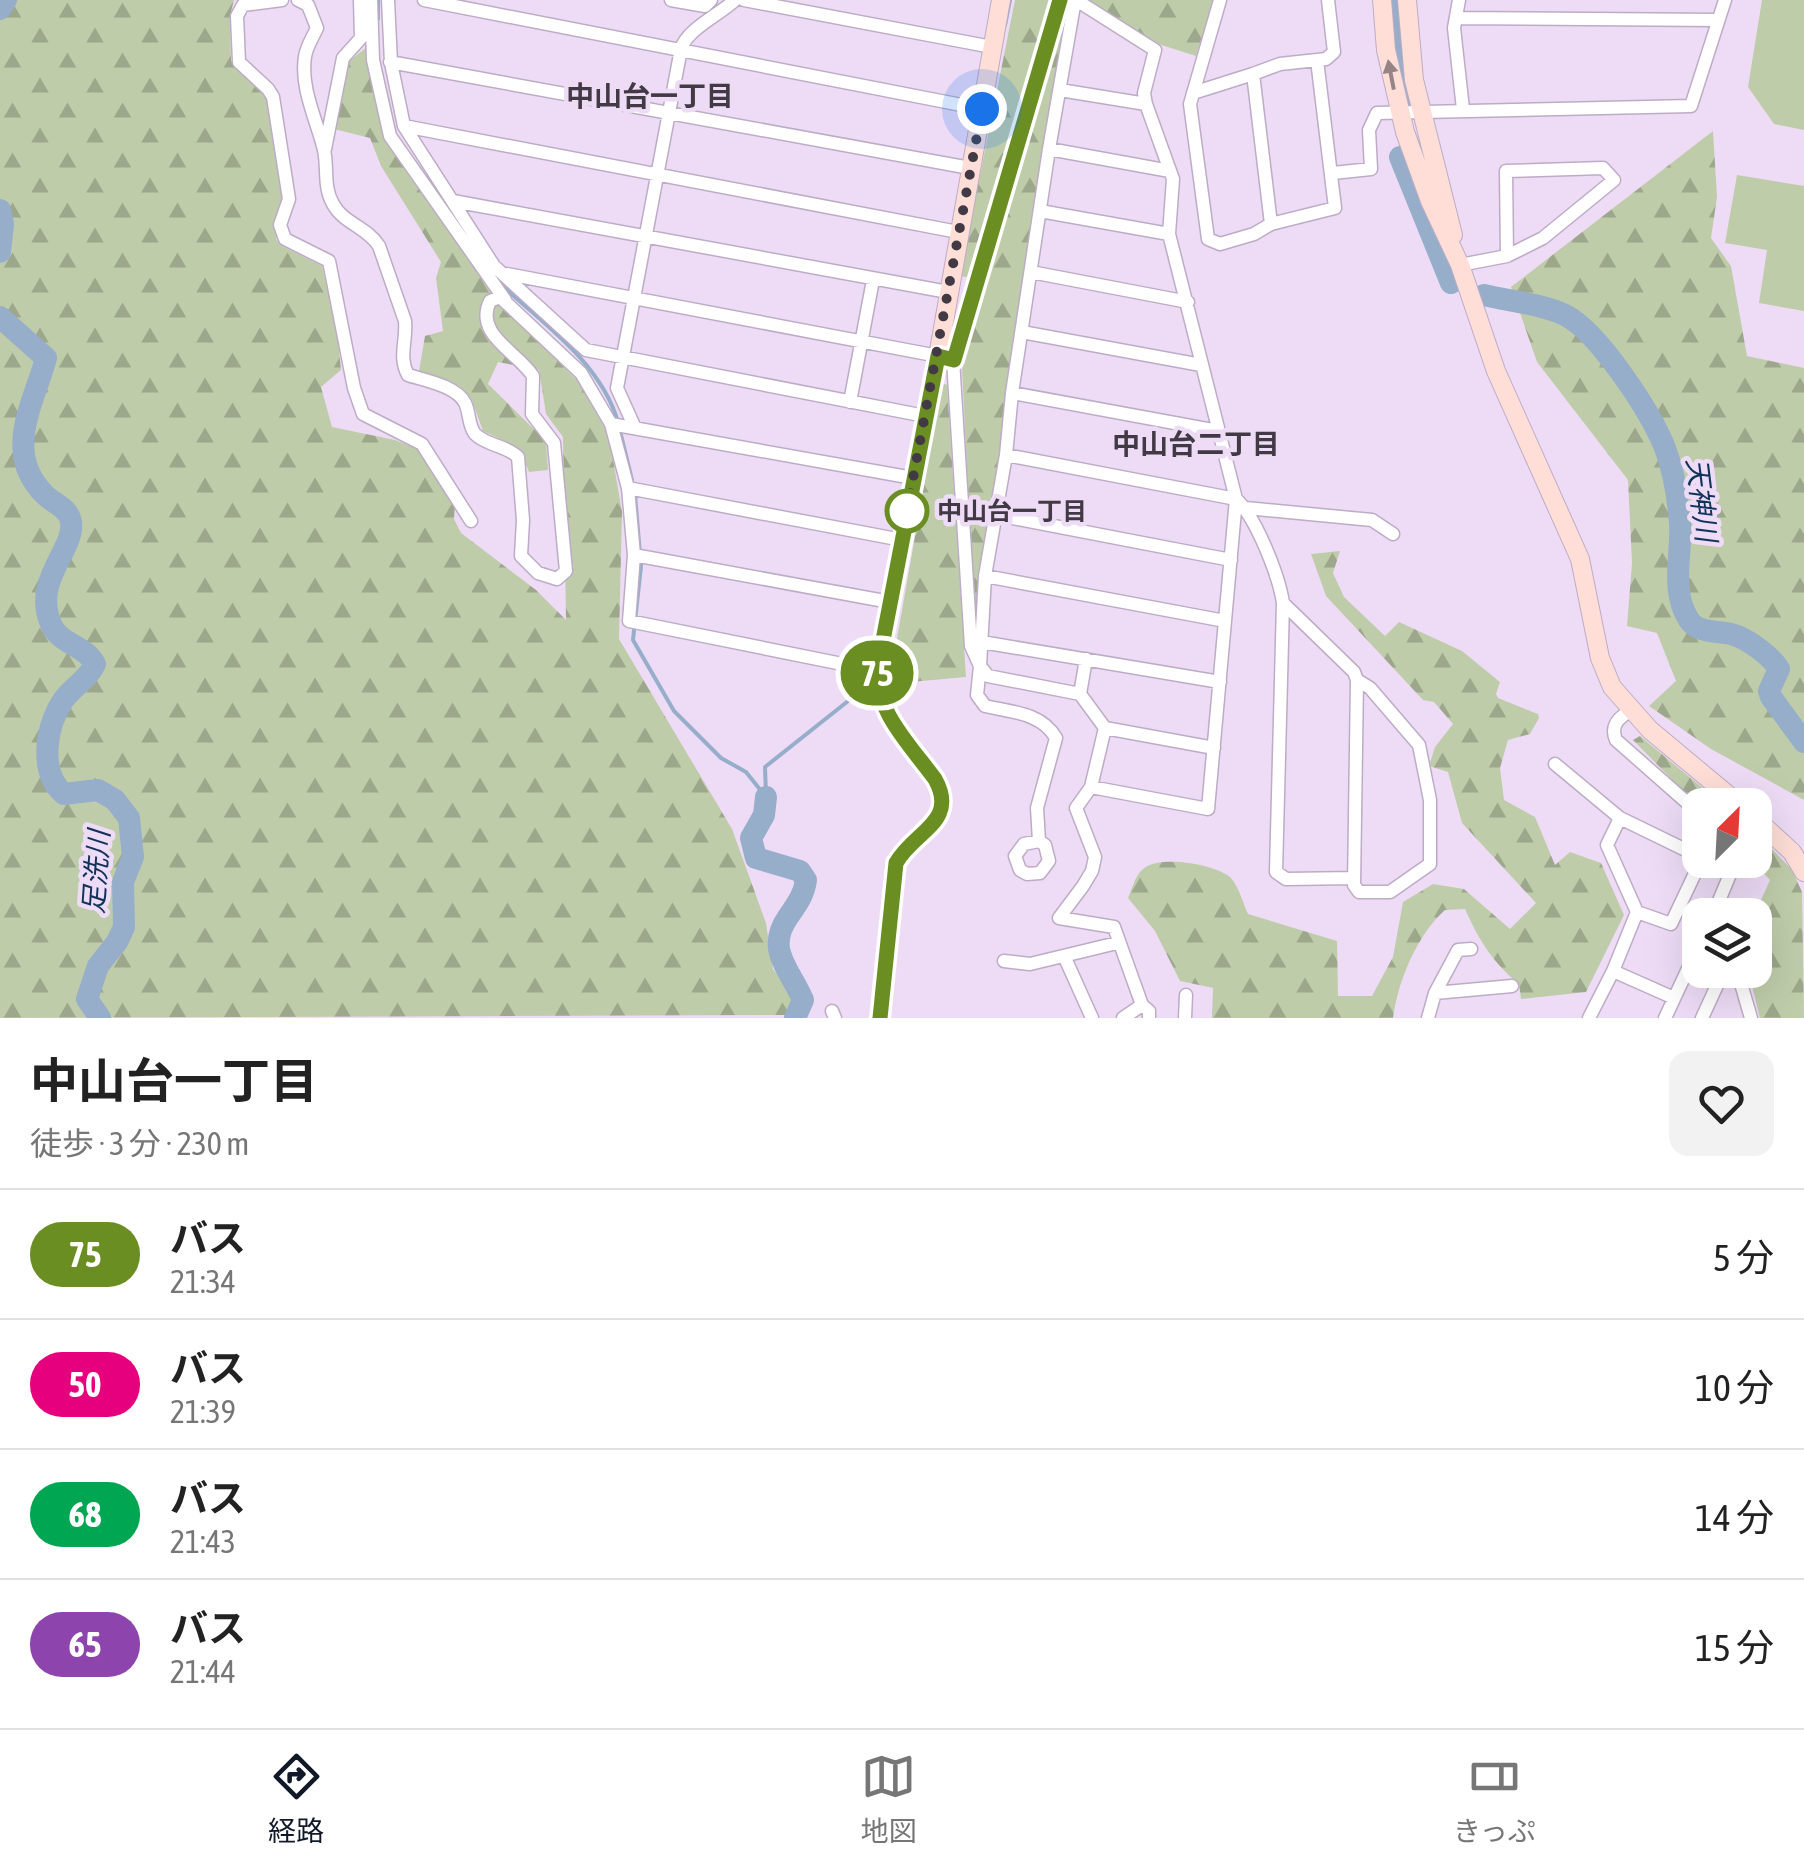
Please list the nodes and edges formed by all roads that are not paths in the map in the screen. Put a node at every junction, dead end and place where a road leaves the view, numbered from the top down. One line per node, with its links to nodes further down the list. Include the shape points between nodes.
1 (282, 0): 73 (street, via 244,5 237,16 239,62 272,97 289,198 280,224 285,239 329,261 363,414 422,444)
2 (298, 0): 37 (street, via 308,5 317,28 304,63)
3 (360, 0): 37 (street, via 361,38 343,58)
4 (371, 0): 55 (street, via 373,60 390,136)
5 (388, 0): 25 (street)
6 (424, 0): 23 (street)
7 (671, 0): 8 (street, via 705,6)
8 (711, 0)
9 (735, 0): 23 (street)
10 (744, 0): 22 (street)
11 (1001, 0): 22 (street)
12 (1060, 0): 59 (street)
13 (1076, 0): 27 (street); 29 (street, via 1155,50)
14 (1220, 0): 28 (street)
15 (1328, 0): 24 (street, via 1334,52)
16 (1382, 0): 34 (street, one-way to 16)
17 (1406, 0): 32 (street)
18 (1459, 0): 20 (street)
19 (1725, 0): 21 (street)
20 (1458, 18): 21 (street); 31 (street)
21 (1718, 20): 31 (street, via 1691,106)
22 (992, 46): 30 (street)
23 (681, 49): 30 (street); 33 (street)
24 (1317, 60): 26 (street); 40 (street)
25 (390, 62): 33 (street); 35 (street)
26 (1253, 74): 28 (street); 44 (street)
27 (1060, 90): 29 (street); 36 (street)
28 (1193, 94): 44 (street, via 1208,239 1220,244)
29 (1146, 104): 39 (street)
30 (982, 109): 38 (street)
31 (1463, 109): 32 (street)
32 (1422, 110): 34 (street); 49 (street)
33 (668, 111): 38 (street); 41 (street)
34 (1399, 112): 40 (street, via 1376,113 1369,130 1371,169); 49 (street)
35 (404, 126): 41 (street); 42 (street)
36 (1049, 149): 39 (street); 43 (street)
37 (324, 151): 55 (street, via 333,205 379,246 405,321 404,369 452,390 464,400 472,430 518,457 521,556 538,573 558,579 566,571 554,443 532,414 533,376 486,327 483,314 490,301)
38 (970, 168): 45 (street)
39 (1170, 172): 46 (street)
40 (1333, 173): 44 (street, via 1335,208)
41 (656, 175): 45 (street); 47 (street)
42 (453, 201): 47 (street); 51 (street)
43 (1040, 211): 46 (street); 50 (street)
44 (1271, 224)
45 (958, 232): 53 (street)
46 (1169, 234): 56 (street)
47 (644, 235): 52 (street); 54 (street)
48 (1507, 256): 48 (street, via 1506,170 1603,168 1614,180 1543,238); 49 (street)
49 (1460, 265): 89 (street, via 1496,371 1580,559 1600,658)
50 (1031, 272): 56 (street); 57 (street)
51 (504, 274): 54 (street); 60 (street, via 586,350)
52 (873, 280): 53 (street); 58 (street)
53 (948, 292): 59 (street)
54 (633, 297): 58 (street); 60 (street)
55 (504, 300): 65 (street, via 581,373)
56 (1188, 302): 61 (street)
57 (1022, 332): 61 (street); 62 (street)
58 (860, 341): 59 (street); 63 (street)
59 (946, 358): 64 (street); 84 (street, via 970,646)
60 (622, 359): 63 (street); 66 (street, via 617,388)
61 (1202, 365): 67 (street)
62 (1012, 393): 67 (street); 68 (street)
63 (850, 402): 64 (street)
64 (925, 416): 69 (street)
65 (612, 424): 66 (street); 70 (street)
66 (635, 428): 69 (street)
67 (1218, 431): 71 (street)
68 (1006, 455): 71 (street); 72 (street)
69 (914, 478): 75 (street)
70 (628, 488): 75 (street); 76 (street)
71 (1241, 504): 74 (street, via 1372,520); 77 (street); 80 (street)
72 (997, 515): 77 (street); 78 (street)
73 (471, 521)
74 (1393, 534)
75 (902, 540): 79 (street)
76 (634, 555): 79 (street); 85 (street, via 629,621)
77 (1231, 560): 81 (street)
78 (986, 576): 81 (street); 82 (street)
79 (890, 602): 85 (street)
80 (1283, 603): 86 (street); 100 (street, via 1276,872 1286,879)
81 (1225, 621): 87 (street)
82 (982, 642): 83 (street); 84 (street)
83 (1086, 659): 87 (street); 88 (street)
84 (980, 666): 88 (street, via 988,676); 98 (street, via 978,696 985,706 1038,719 1056,738 1036,808)
85 (877, 671): 115 (street, via 882,702 935,779 943,805 896,863)
86 (1357, 680): 100 (street); 100 (street, via 1419,745 1430,800 1430,864 1390,892 1359,892)
87 (1220, 682): 91 (street)
88 (1080, 694): 90 (street)
89 (1630, 711): 94 (street); 95 (street, via 1614,726 1616,740)
90 (1105, 728): 91 (street); 93 (street)
91 (1214, 748): 93 (street, via 1208,809)
92 (1555, 764): 96 (street)
93 (1091, 787): 102 (street, via 1076,808 1095,857 1092,870 1059,918 1108,924)
94 (1720, 788)
95 (1682, 798)
96 (1620, 818): 101 (street, via 1606,845); 101 (street, via 1692,853 1698,866 1670,924)
97 (1772, 834): 99 (street)
98 (1040, 841)
99 (1804, 872)
100 (1354, 878)
101 (1637, 912): 106 (street)
102 (1117, 943): 104 (street); 114 (street)
103 (1471, 949): 111 (street, via 1458,950)
104 (1065, 958): 105 (street); 116 (street)
105 (1004, 961)
106 (1613, 971): 113 (street); 120 (street)
107 (1682, 981): 113 (street)
108 (1512, 986): 111 (street)
109 (1716, 988): 122 (street)
110 (1742, 988): 123 (street)
111 (1435, 993): 119 (street)
112 (1186, 995): 118 (street)
113 (1674, 998): 121 (street)
114 (1146, 1011): 117 (street)
115 (880, 1018)
116 (1092, 1018)
117 (1124, 1018)
118 (1185, 1018)
119 (1428, 1018)
120 (1589, 1018)
121 (1665, 1018)
122 (1702, 1018)
123 (1751, 1018)

